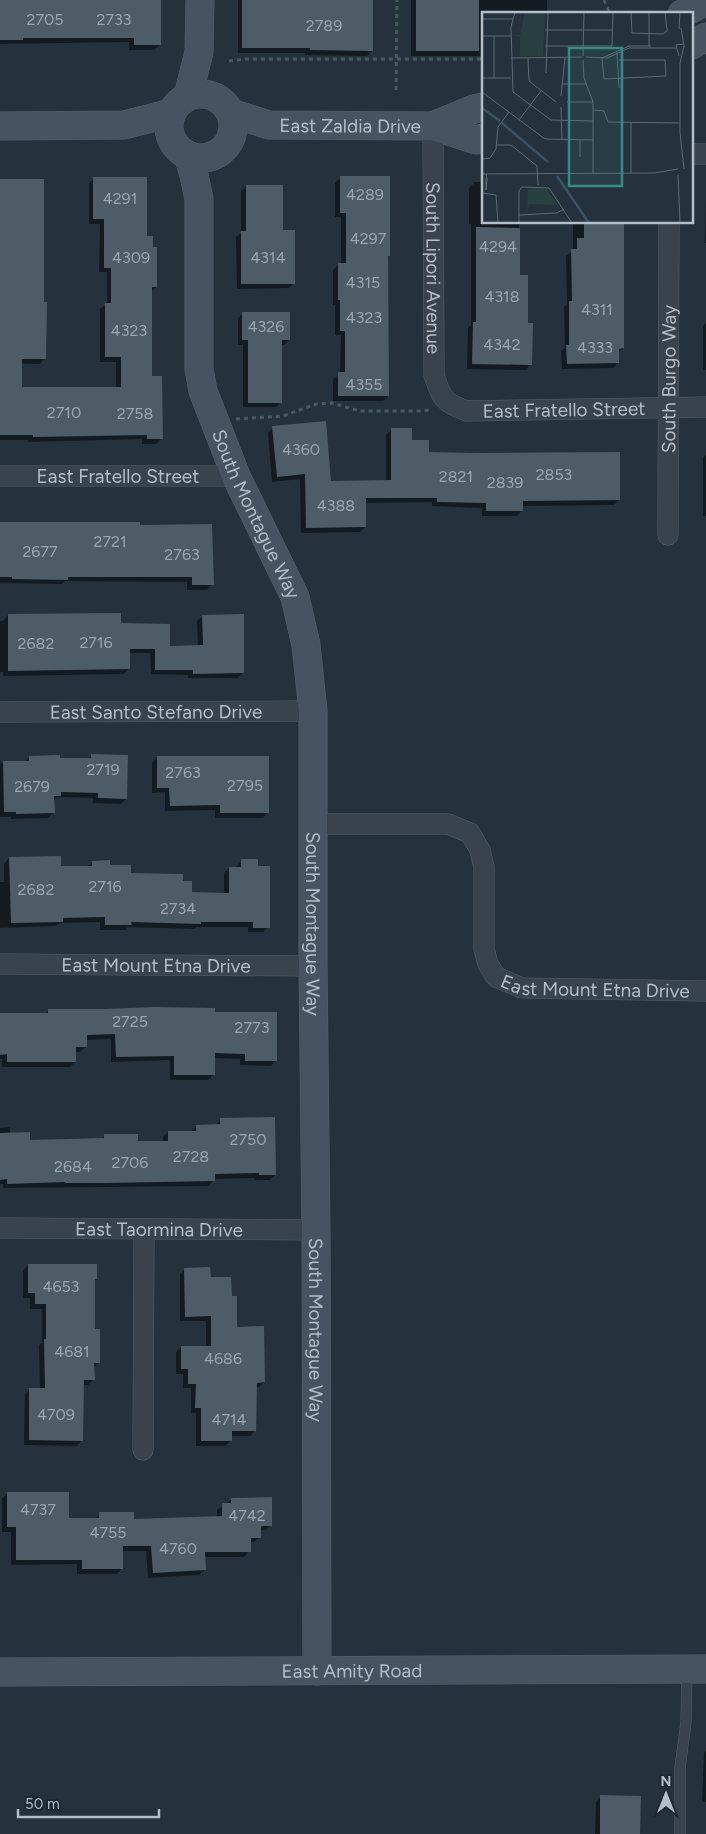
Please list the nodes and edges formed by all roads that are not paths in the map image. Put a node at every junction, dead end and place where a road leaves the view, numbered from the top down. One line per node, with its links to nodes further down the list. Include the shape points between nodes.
1 (200, 0): 8 (street, South Montague Way)
2 (706, 1): 3 (street)
3 (686, 12)
4 (706, 37): 5 (street)
5 (694, 44)
6 (482, 107): 9 (street, East Zaldia Drive)
7 (0, 126): 8 (street, East Zaldia Drive)
8 (200, 126): 9 (street, East Zaldia Drive); 16 (street, South Montague Way, via 194,175 199,199 199,369 208,406)
9 (433, 126): 10 (street, East Zaldia Drive, via 476,140); 12 (street, South Lipori Avenue, via 434,375 439,392)
10 (482, 138)
11 (669, 224): 13 (street, South Burgo Way)
12 (451, 406): 13 (street, East Fratello Street, via 467,411)
13 (668, 408): 14 (street, East Fratello Street); 17 (street, South Burgo Way)
14 (706, 408)
15 (0, 476): 16 (street, East Fratello Street)
16 (236, 476): 18 (street, South Montague Way, via 295,597 306,645)
17 (668, 535)
18 (313, 711): 19 (street, East Santo Stefano Drive); 20 (street, South Montague Way)
19 (0, 712)
20 (313, 824): 22 (street, South Montague Way); 23 (street, East Mount Etna Drive, via 448,824 470,833 480,850 484,867 484,950 496,977 508,984 522,988)
21 (0, 964): 22 (street, East Mount Etna Drive)
22 (313, 966): 26 (street, South Montague Way)
23 (706, 991)
24 (0, 1228): 25 (street, East Taormina Drive)
25 (144, 1229): 26 (street, East Taormina Drive); 27 (street)
26 (316, 1230): 29 (street, South Montague Way)
27 (143, 1450)
28 (696, 1669): 29 (street, East Amity Road); 31 (lane, via 680,1768)
29 (317, 1671): 30 (street, East Amity Road)
30 (0, 1672)
31 (680, 1834)

